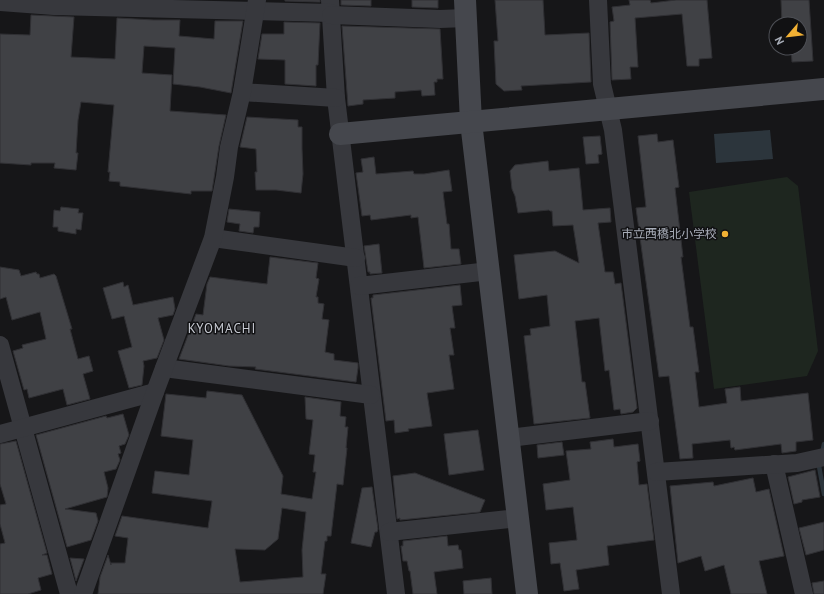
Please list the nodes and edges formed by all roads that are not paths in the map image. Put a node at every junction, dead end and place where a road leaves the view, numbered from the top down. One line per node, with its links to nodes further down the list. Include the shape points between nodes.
1 (598, 0): 11 (street, via 602,84)
2 (0, 2): 3 (street)
3 (54, 3): 4 (street)
4 (148, 4): 5 (street)
5 (256, 6): 6 (street, via 263,10); 9 (street)
6 (330, 9): 7 (street, via 440,20); 10 (street)
7 (466, 9): 12 (street)
8 (824, 89): 11 (street)
9 (242, 92): 10 (street); 14 (street, via 229,147)
10 (336, 98): 13 (street)
11 (608, 109): 12 (street); 22 (street, via 613,130)
12 (472, 122): 13 (street); 16 (street)
13 (340, 134): 15 (street)
14 (213, 238): 15 (street); 19 (street)
15 (356, 258): 17 (street)
16 (489, 271): 17 (street); 25 (street)
17 (359, 286): 21 (street)
18 (0, 345): 23 (street)
19 (164, 368): 20 (street); 21 (street)
20 (155, 392): 23 (street); 32 (street)
21 (371, 395): 30 (street)
22 (650, 421): 25 (street); 28 (street)
23 (23, 428): 24 (street); 31 (street)
24 (0, 434)
25 (509, 438): 29 (street)
26 (817, 459): 27 (street)
27 (774, 464): 28 (street); 36 (street)
28 (656, 472): 35 (street)
29 (518, 518): 30 (street); 34 (street)
30 (389, 532): 33 (street)
31 (68, 594)
32 (83, 594)
33 (396, 594)
34 (527, 594)
35 (670, 594)
36 (804, 594)

